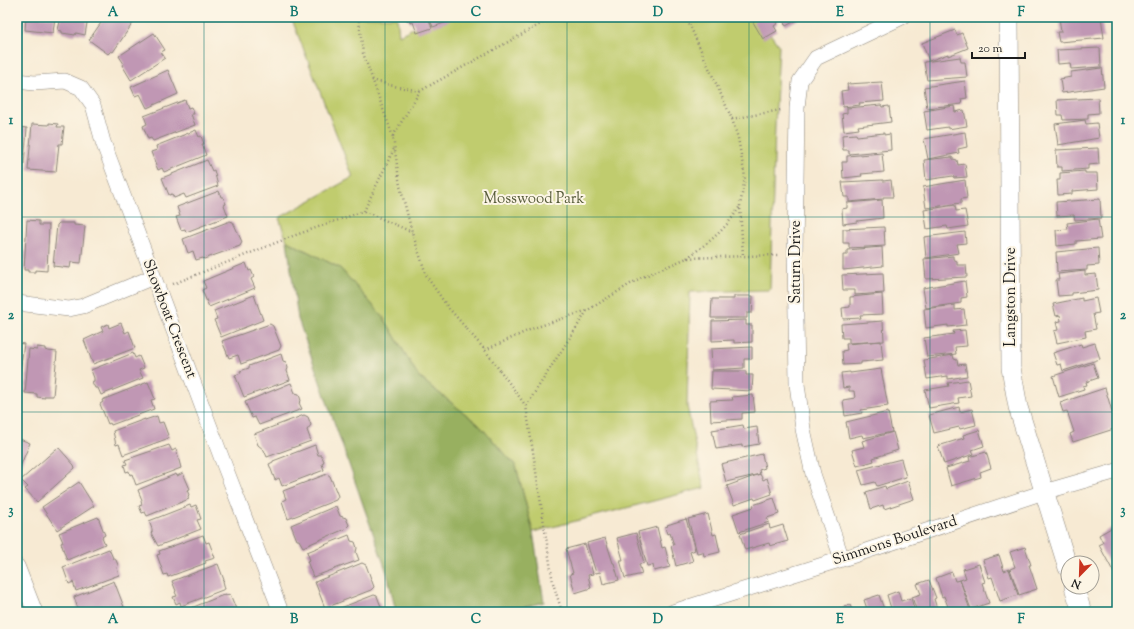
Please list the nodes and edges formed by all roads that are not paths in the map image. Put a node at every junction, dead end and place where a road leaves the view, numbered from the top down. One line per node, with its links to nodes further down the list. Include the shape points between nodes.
1 (902, 17): 9 (street, Saturn Drive, via 816,58 800,81 797,108 797,384 802,429 813,474)
2 (1009, 17): 7 (street, Langston Drive, via 1011,368 1018,408)
3 (17, 81): 4 (street, Showboat Crescent, via 65,81 81,88 93,105 103,142)
4 (153, 277): 5 (street, via 83,306 69,309); 13 (street, Showboat Crescent)
5 (17, 303)
6 (1117, 471): 7 (street, Simmons Boulevard)
7 (1044, 492): 8 (street, Langston Drive); 9 (street, Simmons Boulevard)
8 (1064, 555)
9 (842, 559): 14 (street, Simmons Boulevard)
10 (17, 566): 12 (street)
11 (1077, 595): 15 (street)
12 (35, 612)
13 (281, 612)
14 (673, 612)
15 (1082, 612)

